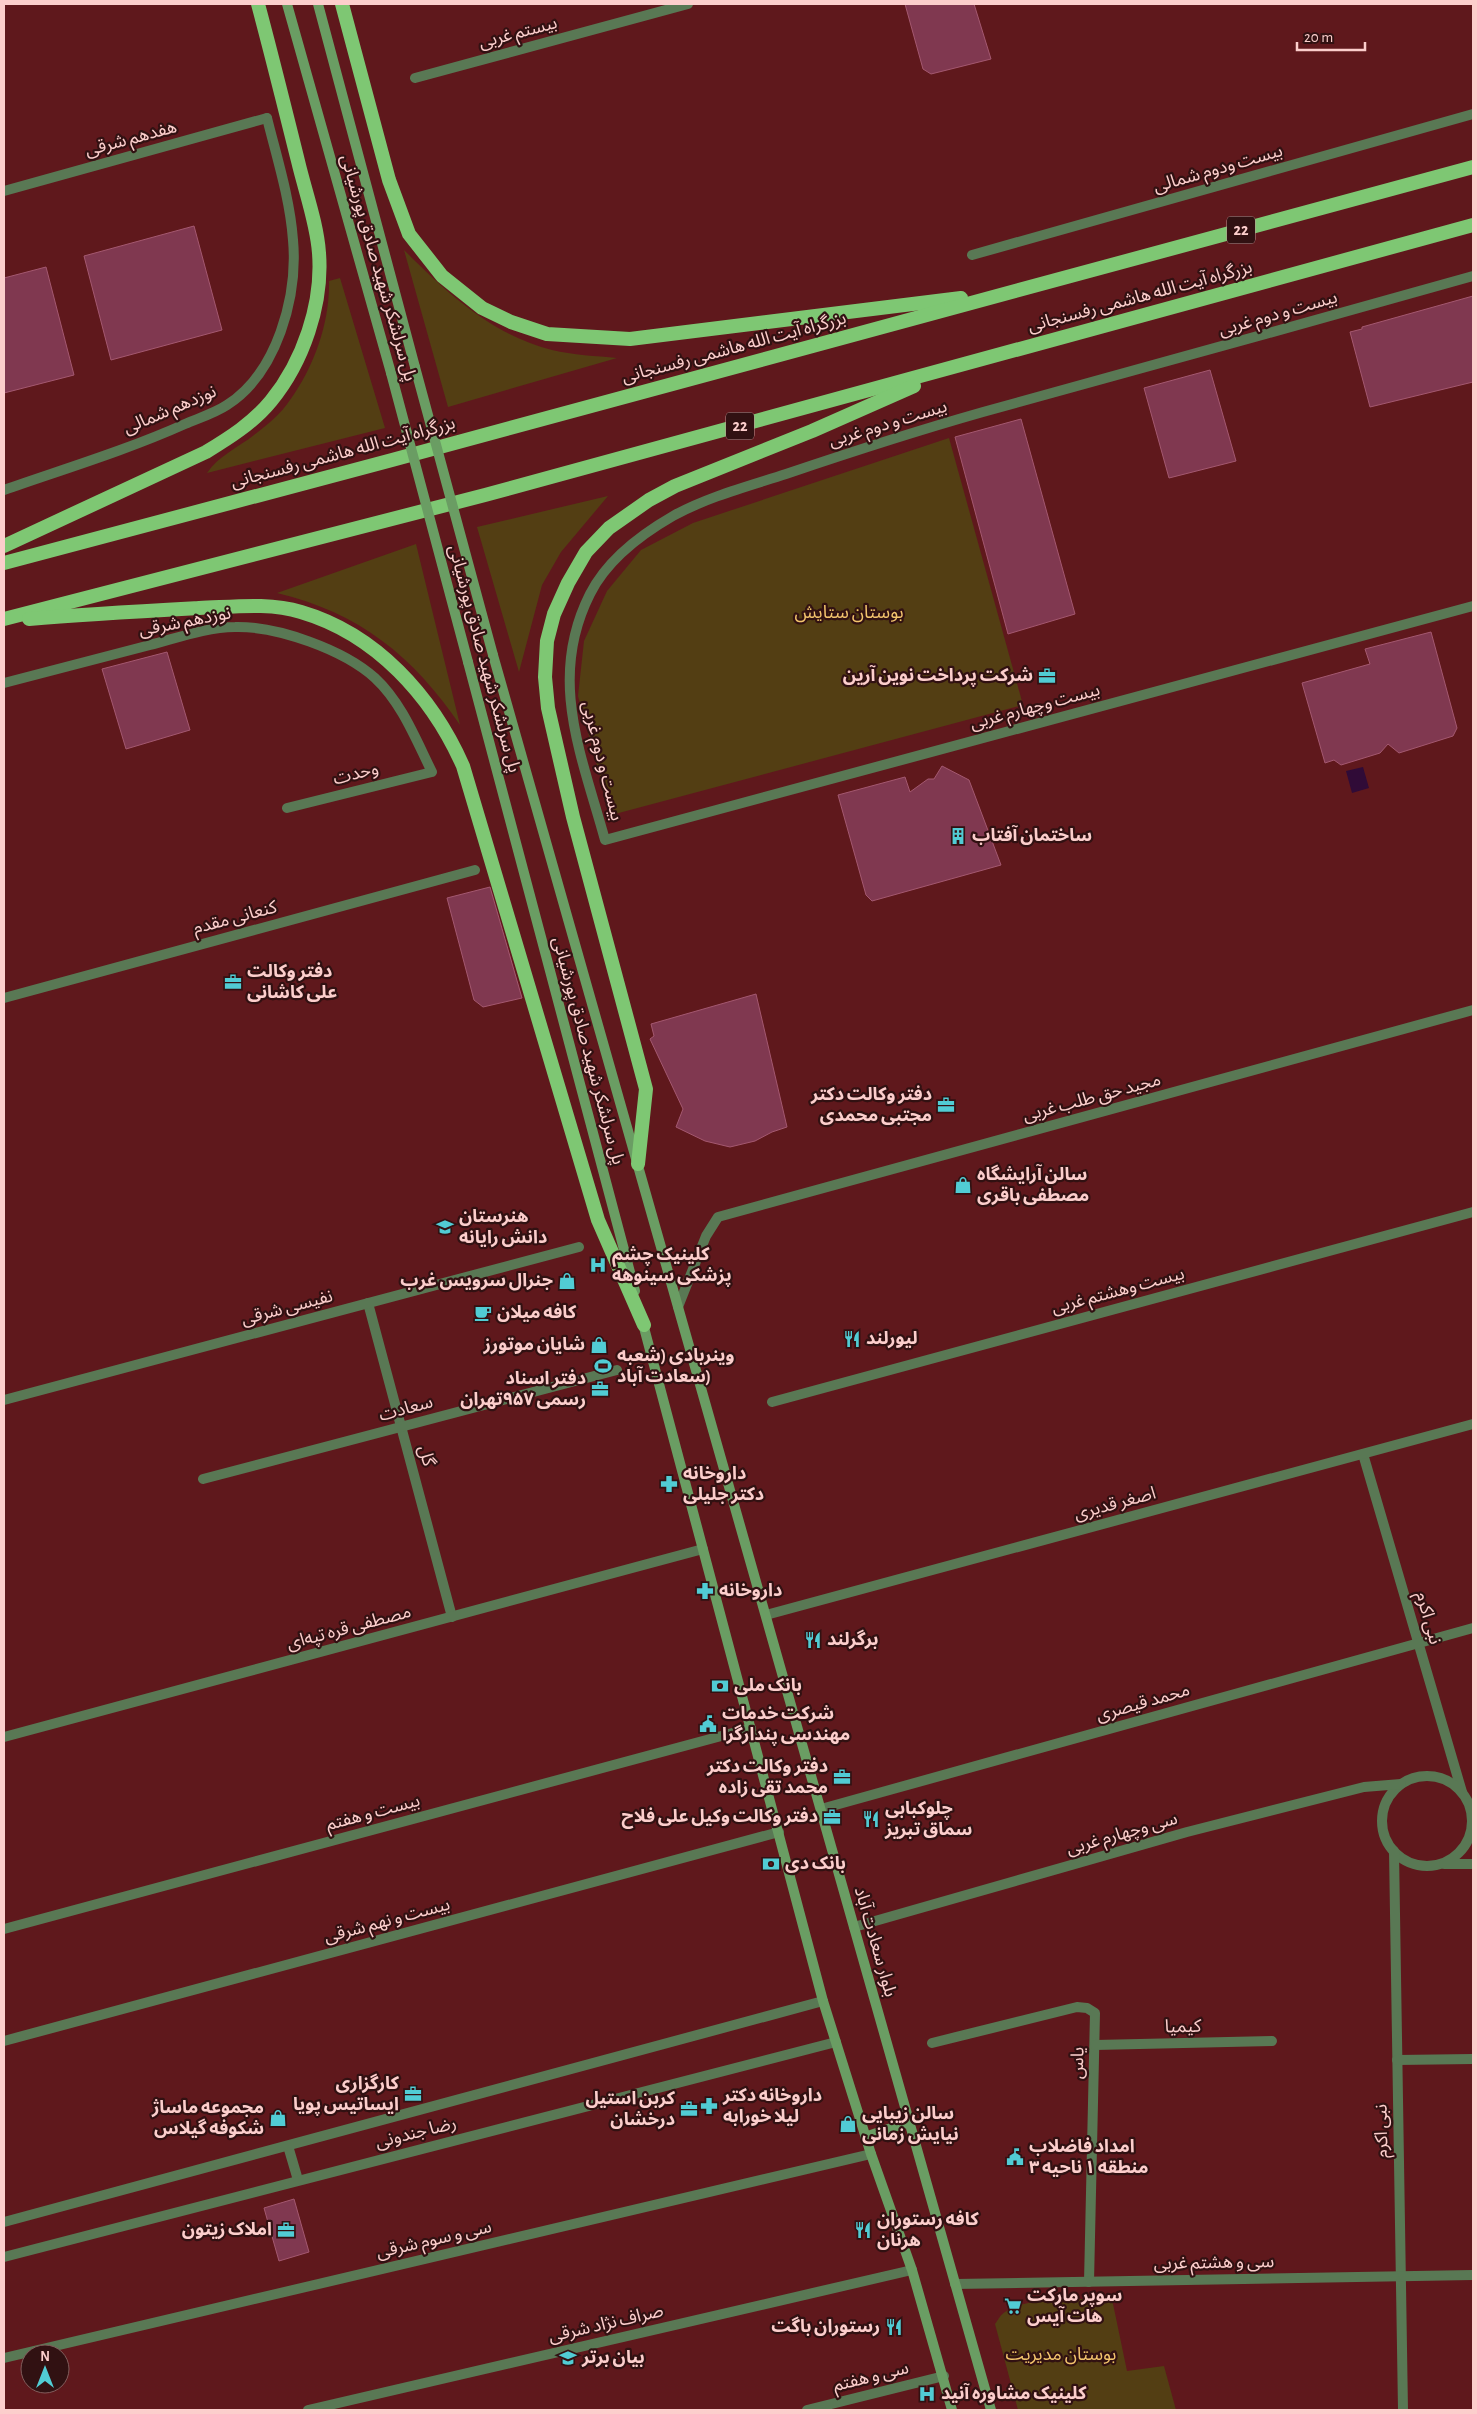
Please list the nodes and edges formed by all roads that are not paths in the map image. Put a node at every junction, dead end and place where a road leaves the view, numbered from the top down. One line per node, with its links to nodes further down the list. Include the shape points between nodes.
1 (258, 4): 17 (highway, via 319,253 315,308 297,362 272,400 243,428 221,443)
2 (287, 4): 33 (main road, پل سرلشکر شهید صادق پورشیانی, bridge, via 391,373)
3 (318, 4): 28 (main road, پل سرلشکر شهید صادق پورشیانی, bridge, via 493,655)
4 (342, 4): 14 (highway, via 389,180 409,234 442,276 482,308 511,322 547,334 630,339)
5 (688, 4): 6 (street, بیستم غربی)
6 (415, 78)
7 (1473, 114): 12 (street, بیست ودوم شمالی)
8 (267, 118): 10 (street, هفدهم شرقی); 16 (street, نوزدهم شمالی, via 291,217 294,264 290,298 281,331 266,363 227,406 160,436)
9 (1473, 167): 14 (highway, بزرگراه آیت الله هاشمی رفسنجانی / 22)
10 (4, 191)
11 (1473, 225): 15 (highway, بزرگراه آیت الله هاشمی رفسنجانی / 22)
12 (972, 256)
13 (1473, 276): 24 (street, بیست و دوم غربی, via 911,432 724,495 676,515 639,537 612,563 590,592 575,632 568,678 570,710)
14 (1008, 292): 18 (highway, بزرگراه آیت الله هاشمی رفسنجانی / 22)
15 (956, 368): 20 (highway, بزرگراه آیت الله هاشمی رفسنجانی / 22, via 486,495); 28 (highway, via 675,486 649,500 609,528 586,552 554,614 547,641 545,677 548,708 573,817 646,1089)
16 (4, 490)
17 (4, 546)
18 (4, 563)
19 (1473, 606): 24 (street, بیست وچهارم غربی)
20 (4, 620): 33 (highway, via 226,607 261,606 300,611 336,626 368,645 414,687 450,737 463,766 598,1220)
21 (4, 683): 22 (street, نوزدهم شرقی, via 197,633 235,627 272,631 305,640 342,656 375,678 398,705)
22 (432, 772): 23 (street, وحدت)
23 (287, 808)
24 (605, 840)
25 (475, 870): 26 (street, کنعانی مقدم)
26 (4, 998)
27 (1473, 1010): 32 (street, مجید حق طلب غربی, via 718,1217 706,1236)
28 (638, 1164): 32 (main road, بلوار سعادت آباد)
29 (1473, 1212): 36 (street, بیست وهشتم غربی)
30 (579, 1247): 31 (street, نفیسی شرقی)
31 (368, 1303): 35 (street, نفیسی شرقی); 38 (street, گل)
32 (678, 1307): 42 (main road, بلوار سعادت آباد)
33 (644, 1325): 41 (main road)
34 (617, 1370): 38 (street, سعادت)
35 (4, 1400)
36 (772, 1402)
37 (1473, 1424): 39 (street, اصغر قدیری)
38 (402, 1427): 40 (street, سعادت); 43 (street, گل)
39 (1364, 1454): 42 (street, اصغر قدیری); 45 (street, نبی اکرم)
40 (203, 1479)
41 (703, 1549): 43 (street, مصطفی قره تپه‌ای); 46 (main road)
42 (766, 1615): 50 (main road, بلوار سعادت آباد)
43 (452, 1617): 47 (street, مصطفی قره تپه‌ای)
44 (1473, 1628): 45 (street, محمد قیصری)
45 (1419, 1643): 49 (street, نبی اکرم); 50 (street, محمد قیصری)
46 (751, 1728): 52 (main road); 57 (street, بیست و هفتم)
47 (4, 1737)
48 (1401, 1784): 49 (street, via 1425,1776 1451,1783); 53 (street, via 1384,1806 1382,1820 1383,1833); 56 (street, سی وچهارم غربی, via 1364,1786)
49 (1462, 1792): 51 (street)
50 (821, 1810): 56 (main road, بلوار سعادت آباد)
51 (1473, 1817): 54 (street, via 1465,1846)
52 (778, 1832): 58 (main road); 59 (street, بیست و نهم شرقی)
53 (1394, 1851): 54 (street, via 1410,1863 1425,1866); 65 (street, نبی اکرم)
54 (1441, 1864): 55 (street)
55 (1473, 1864)
56 (854, 1927): 66 (main road, بلوار سعادت آباد)
57 (4, 1930)
58 (823, 2001): 61 (main road); 68 (street, رضا جندونی)
59 (4, 2041)
60 (1272, 2041): 63 (street, کیمیا)
61 (836, 2042): 67 (main road); 70 (street, رضا جندونی)
62 (932, 2043): 63 (street, یاس, via 1076,2007 1095,2013)
63 (1095, 2045): 76 (street, یاس)
64 (1473, 2059): 65 (street)
65 (1397, 2060): 75 (street, نبی اکرم)
66 (909, 2122): 67 (main road); 77 (main road, بلوار سعادت آباد)
67 (865, 2137): 69 (main road)
68 (288, 2146): 70 (street); 71 (street, رضا جندونی)
69 (871, 2154): 73 (main road); 78 (street, سی و سوم شرقی)
70 (298, 2180): 72 (street, رضا جندونی)
71 (4, 2222)
72 (4, 2257)
73 (912, 2270): 79 (main road); 80 (street, صراف‌ نژاد شرقی)
74 (1473, 2275): 75 (street, سی و هشتم غربی)
75 (1401, 2276): 76 (street, سی و هشتم غربی); 84 (street, نبی اکرم)
76 (1089, 2282): 77 (street, سی و هشتم غربی)
77 (955, 2284): 83 (main road, بلوار سعادت آباد)
78 (4, 2358)
79 (944, 2376): 81 (street, سی و هفتم); 82 (main road)
80 (308, 2410)
81 (807, 2410)
82 (952, 2410)
83 (991, 2410)
84 (1403, 2410)

